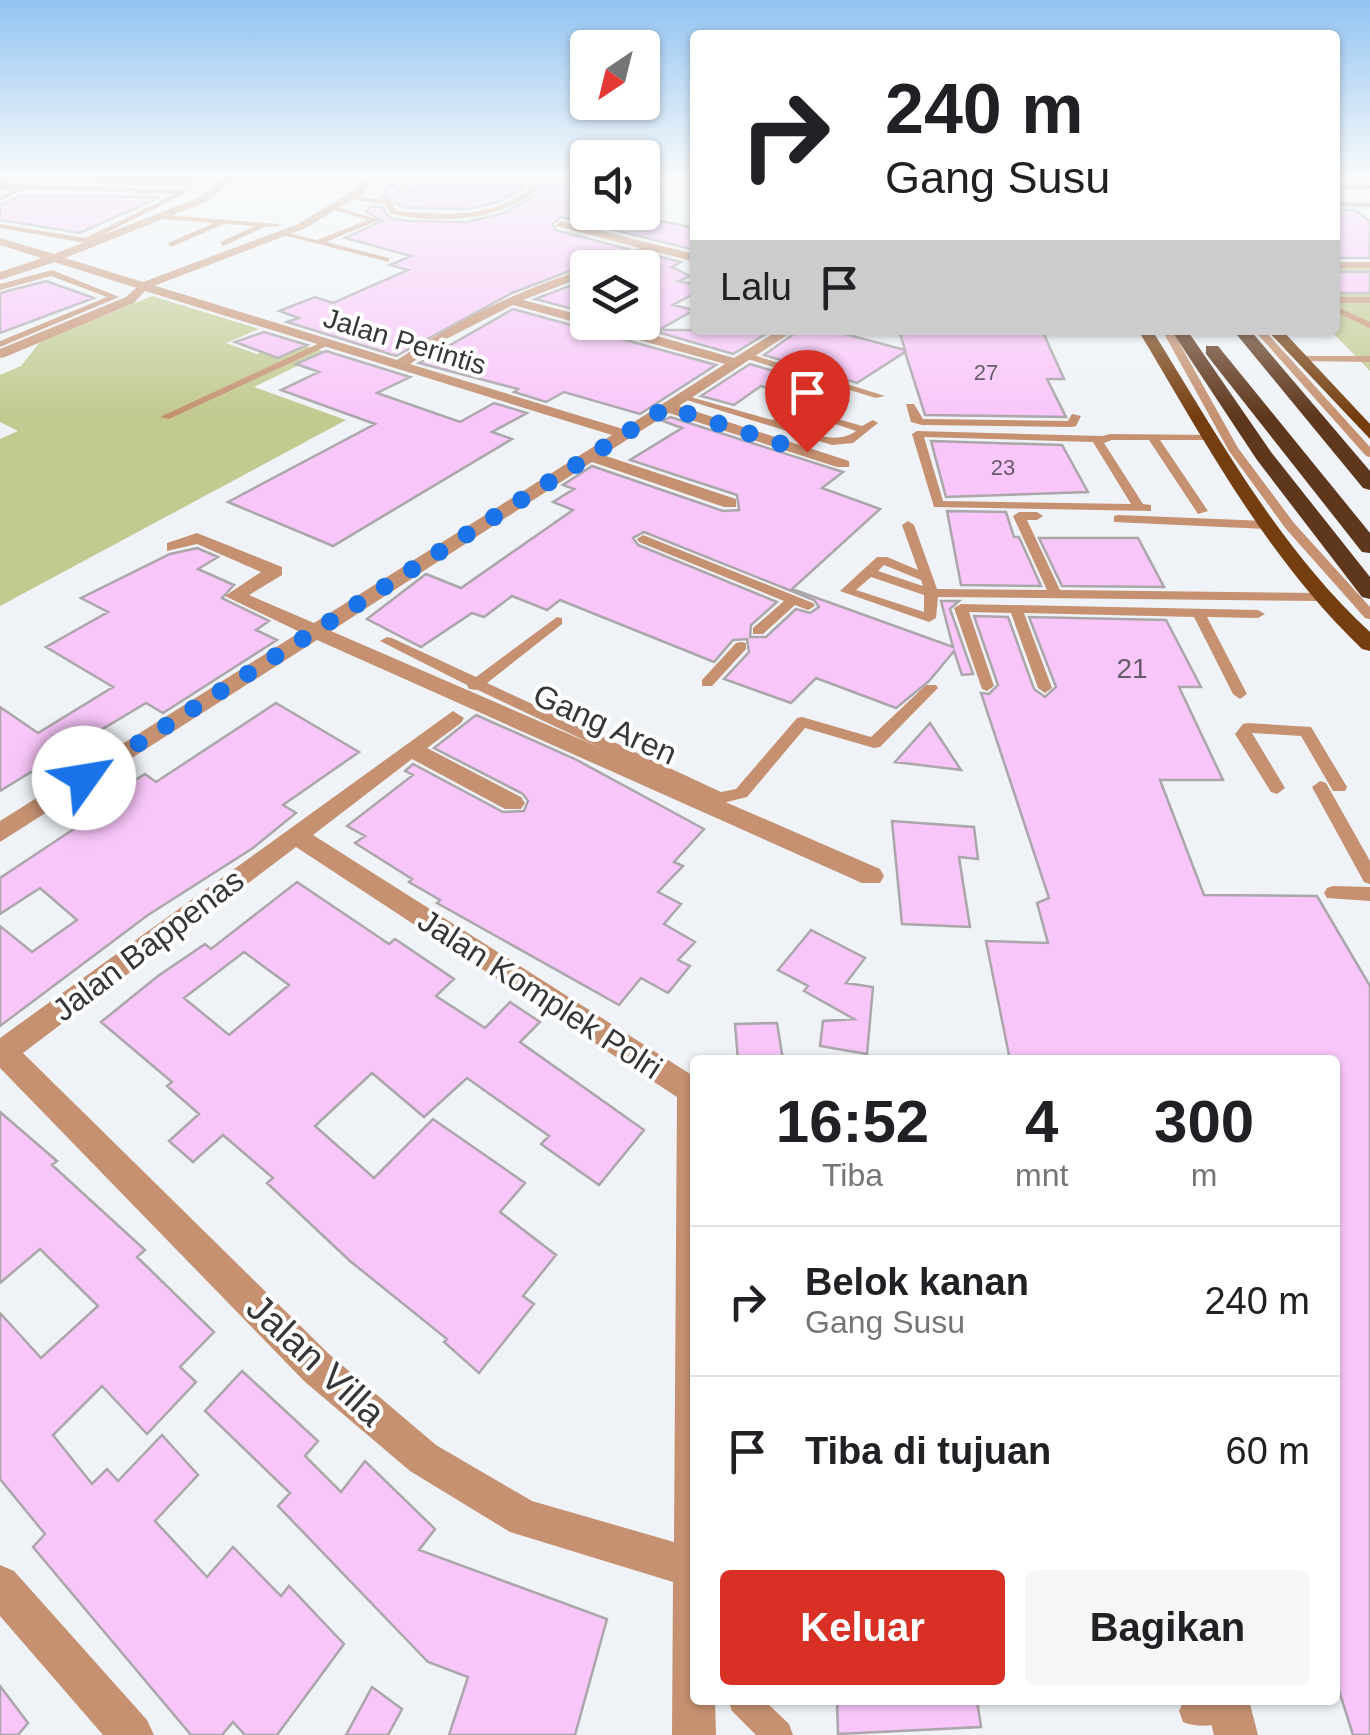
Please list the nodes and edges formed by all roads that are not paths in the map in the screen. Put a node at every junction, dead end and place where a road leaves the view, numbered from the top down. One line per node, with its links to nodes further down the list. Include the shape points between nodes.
1 (46, 255): 5 (street, Jalan Perintis)
2 (63, 255): 5 (street)
3 (219, 255): 11 (street)
4 (365, 255): 6 (lane)
5 (54, 258): 9 (street); 11 (street, Jalan Perintis)
6 (386, 260)
7 (1340, 268): 8 (lane)
8 (1370, 268)
9 (0, 276)
10 (570, 278): 15 (street)
11 (143, 286): 17 (street, via 136,296); 29 (street, Jalan Perintis)
12 (0, 287): 17 (lane, via 52,273 115,297)
13 (1340, 300): 14 (lane)
14 (1370, 300)
15 (512, 301): 18 (street); 35 (street, via 442,334)
16 (1340, 311): 19 (lane)
17 (78, 317): 30 (lane); 31 (street)
18 (570, 317)
19 (1370, 325)
20 (780, 335): 32 (street)
21 (1148, 335): 45 (highway)
22 (1170, 335): 68 (lane, via 1233,449 1290,526)
23 (1182, 335): 61 (highway, via 1264,456)
24 (1200, 335): 58 (highway)
25 (1245, 335): 50 (highway)
26 (1263, 335): 47 (lane)
27 (1279, 335): 33 (highway)
28 (660, 339): 32 (street)
29 (326, 343): 35 (street, Jalan Perintis); 40 (lane)
30 (0, 344)
31 (0, 354)
32 (742, 359): 36 (lane); 37 (street)
33 (1301, 359): 34 (lane); 43 (highway)
34 (1370, 359)
35 (398, 365): 42 (street, Jalan Perintis)
36 (880, 396)
37 (676, 401): 41 (lane); 42 (street); 49 (street)
38 (910, 406): 39 (lane, via 922,422 1072,424)
39 (1076, 416)
40 (165, 417)
41 (774, 423): 41 (lane, via 841,443 869,427 802,411)
42 (624, 434): 48 (street)
43 (1370, 434)
44 (1152, 437): 45 (lane); 46 (lane); 53 (lane)
45 (1210, 438): 54 (highway)
46 (1101, 439): 52 (lane, via 1098,445); 52 (lane, via 916,434 938,504)
47 (1370, 454)
48 (589, 456): 51 (street); 71 (street)
49 (843, 464)
50 (1370, 484)
51 (730, 503)
52 (1139, 508): 53 (lane)
53 (1202, 511): 54 (lane)
54 (1262, 519): 63 (lane, via 1019,516); 64 (highway)
55 (908, 526): 60 (lane)
56 (643, 539): 70 (lane, via 801,603)
57 (173, 546): 71 (street, Gang Aren, via 198,538 276,571 235,596)
58 (1370, 546)
59 (870, 572): 60 (lane, via 882,560); 62 (lane); 62 (lane, via 847,591 924,619 932,614)
60 (926, 577): 62 (lane)
61 (1370, 592)
62 (932, 594): 63 (lane)
63 (1055, 594): 64 (lane)
64 (1320, 597): 73 (highway)
65 (1016, 609): 66 (lane); 77 (lane, via 961,608); 79 (lane)
66 (1198, 612): 67 (lane); 80 (lane)
67 (1258, 614)
68 (1370, 615)
69 (557, 621): 76 (lane)
70 (758, 631)
71 (312, 633): 85 (street); 87 (street, Gang Aren)
72 (387, 641): 76 (lane)
73 (1370, 644)
74 (741, 646): 75 (lane)
75 (707, 683)
76 (474, 686): 78 (lane, via 719,798 741,793 802,722 874,743)
77 (987, 686)
78 (931, 688)
79 (1044, 688)
80 (1240, 694)
81 (453, 718): 82 (street, Jalan Bappenas)
82 (411, 749): 84 (street); 86 (street, Jalan Bappenas)
83 (1277, 788): 88 (lane, via 1243,734 1248,728 1306,731)
84 (513, 803)
85 (0, 833)
86 (295, 835): 91 (street, Jalan Bappenas); 92 (street, Jalan Komplek Polri)
87 (870, 876)
88 (1370, 877)
89 (1333, 892): 90 (lane)
90 (1370, 894)
91 (1, 1053): 93 (street, Jalan Villa, via 317,1368 423,1458 524,1518)
92 (690, 1090)
93 (690, 1567)
94 (0, 1585): 97 (street)
95 (694, 1705): 98 (street)
96 (748, 1705): 99 (lane)
97 (132, 1735)
98 (694, 1735)
99 (778, 1735)

